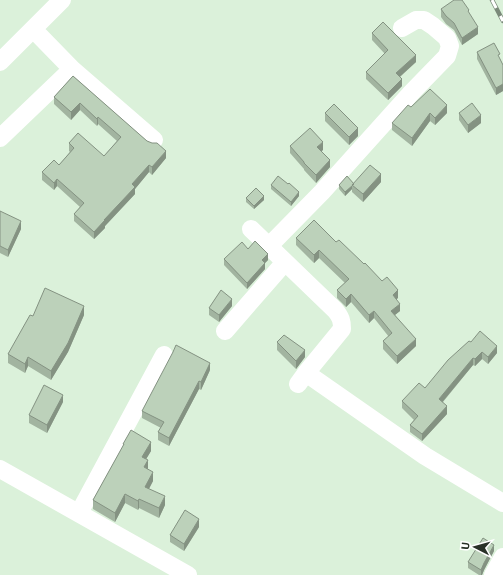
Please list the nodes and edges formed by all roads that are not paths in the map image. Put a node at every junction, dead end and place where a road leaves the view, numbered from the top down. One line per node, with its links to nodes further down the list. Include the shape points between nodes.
1 (62, 0): 3 (street)
2 (402, 28): 9 (street, via 416,20 424,20 447,38 450,46 447,56)
3 (33, 29): 4 (street); 5 (street)
4 (0, 62)
5 (72, 69): 6 (street); 7 (street)
6 (0, 138)
7 (154, 140)
8 (250, 229): 9 (street)
9 (269, 246): 10 (street)
10 (285, 262): 11 (street); 14 (street, via 336,310 342,322 342,329 302,378)
11 (224, 331)
12 (164, 355): 15 (street)
13 (0, 469): 15 (street)
14 (503, 503)
15 (79, 514): 17 (street)
16 (503, 557): 18 (street)
17 (188, 575)
18 (493, 575)

